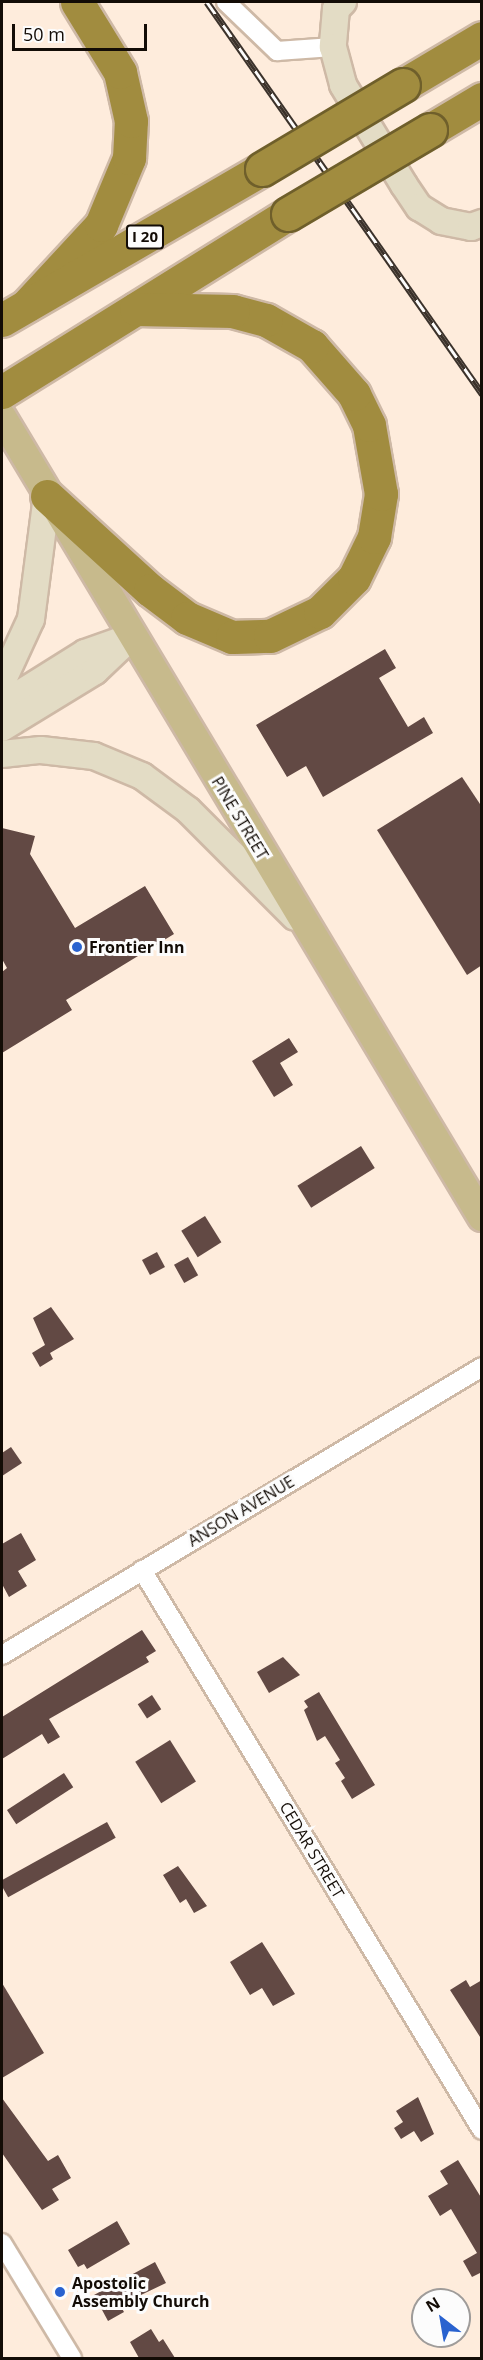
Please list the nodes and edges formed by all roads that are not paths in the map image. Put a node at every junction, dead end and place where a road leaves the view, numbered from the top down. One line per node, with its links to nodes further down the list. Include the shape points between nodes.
1 (77, 2): 9 (highway, via 120,72 131,121 129,158 101,225)
2 (226, 2): 5 (street, via 277,51)
3 (343, 2): 5 (main road, via 336,9)
4 (482, 38): 9 (highway, I 20, bridge)
5 (333, 47): 7 (main road, via 343,85 419,207 441,221 471,227)
6 (482, 99): 8 (highway, bridge)
7 (482, 223)
8 (136, 309): 10 (highway); 12 (highway, via 233,311 266,320 312,346 354,394 369,425 381,494 374,537 354,578 320,612 270,636 232,637 187,618 150,590)
9 (14, 313)
10 (2, 392)
11 (2, 417): 12 (main road, PINE STREET)
12 (47, 496): 13 (main road, PINE STREET); 14 (main road, via 32,619)
13 (131, 637): 15 (main road, via 85,653); 16 (main road, via 95,671); 18 (main road, PINE STREET)
14 (2, 682)
15 (2, 705)
16 (2, 728)
17 (2, 754): 18 (main road, via 41,750 94,756 142,776 188,810)
18 (308, 932): 19 (main road, PINE STREET)
19 (482, 1217)
20 (482, 1367): 21 (street, ANSON AVENUE)
21 (142, 1570): 22 (street, ANSON AVENUE); 23 (street, CEDAR STREET)
22 (2, 1655)
23 (482, 2130)
24 (2, 2243): 25 (street)
25 (72, 2358)

